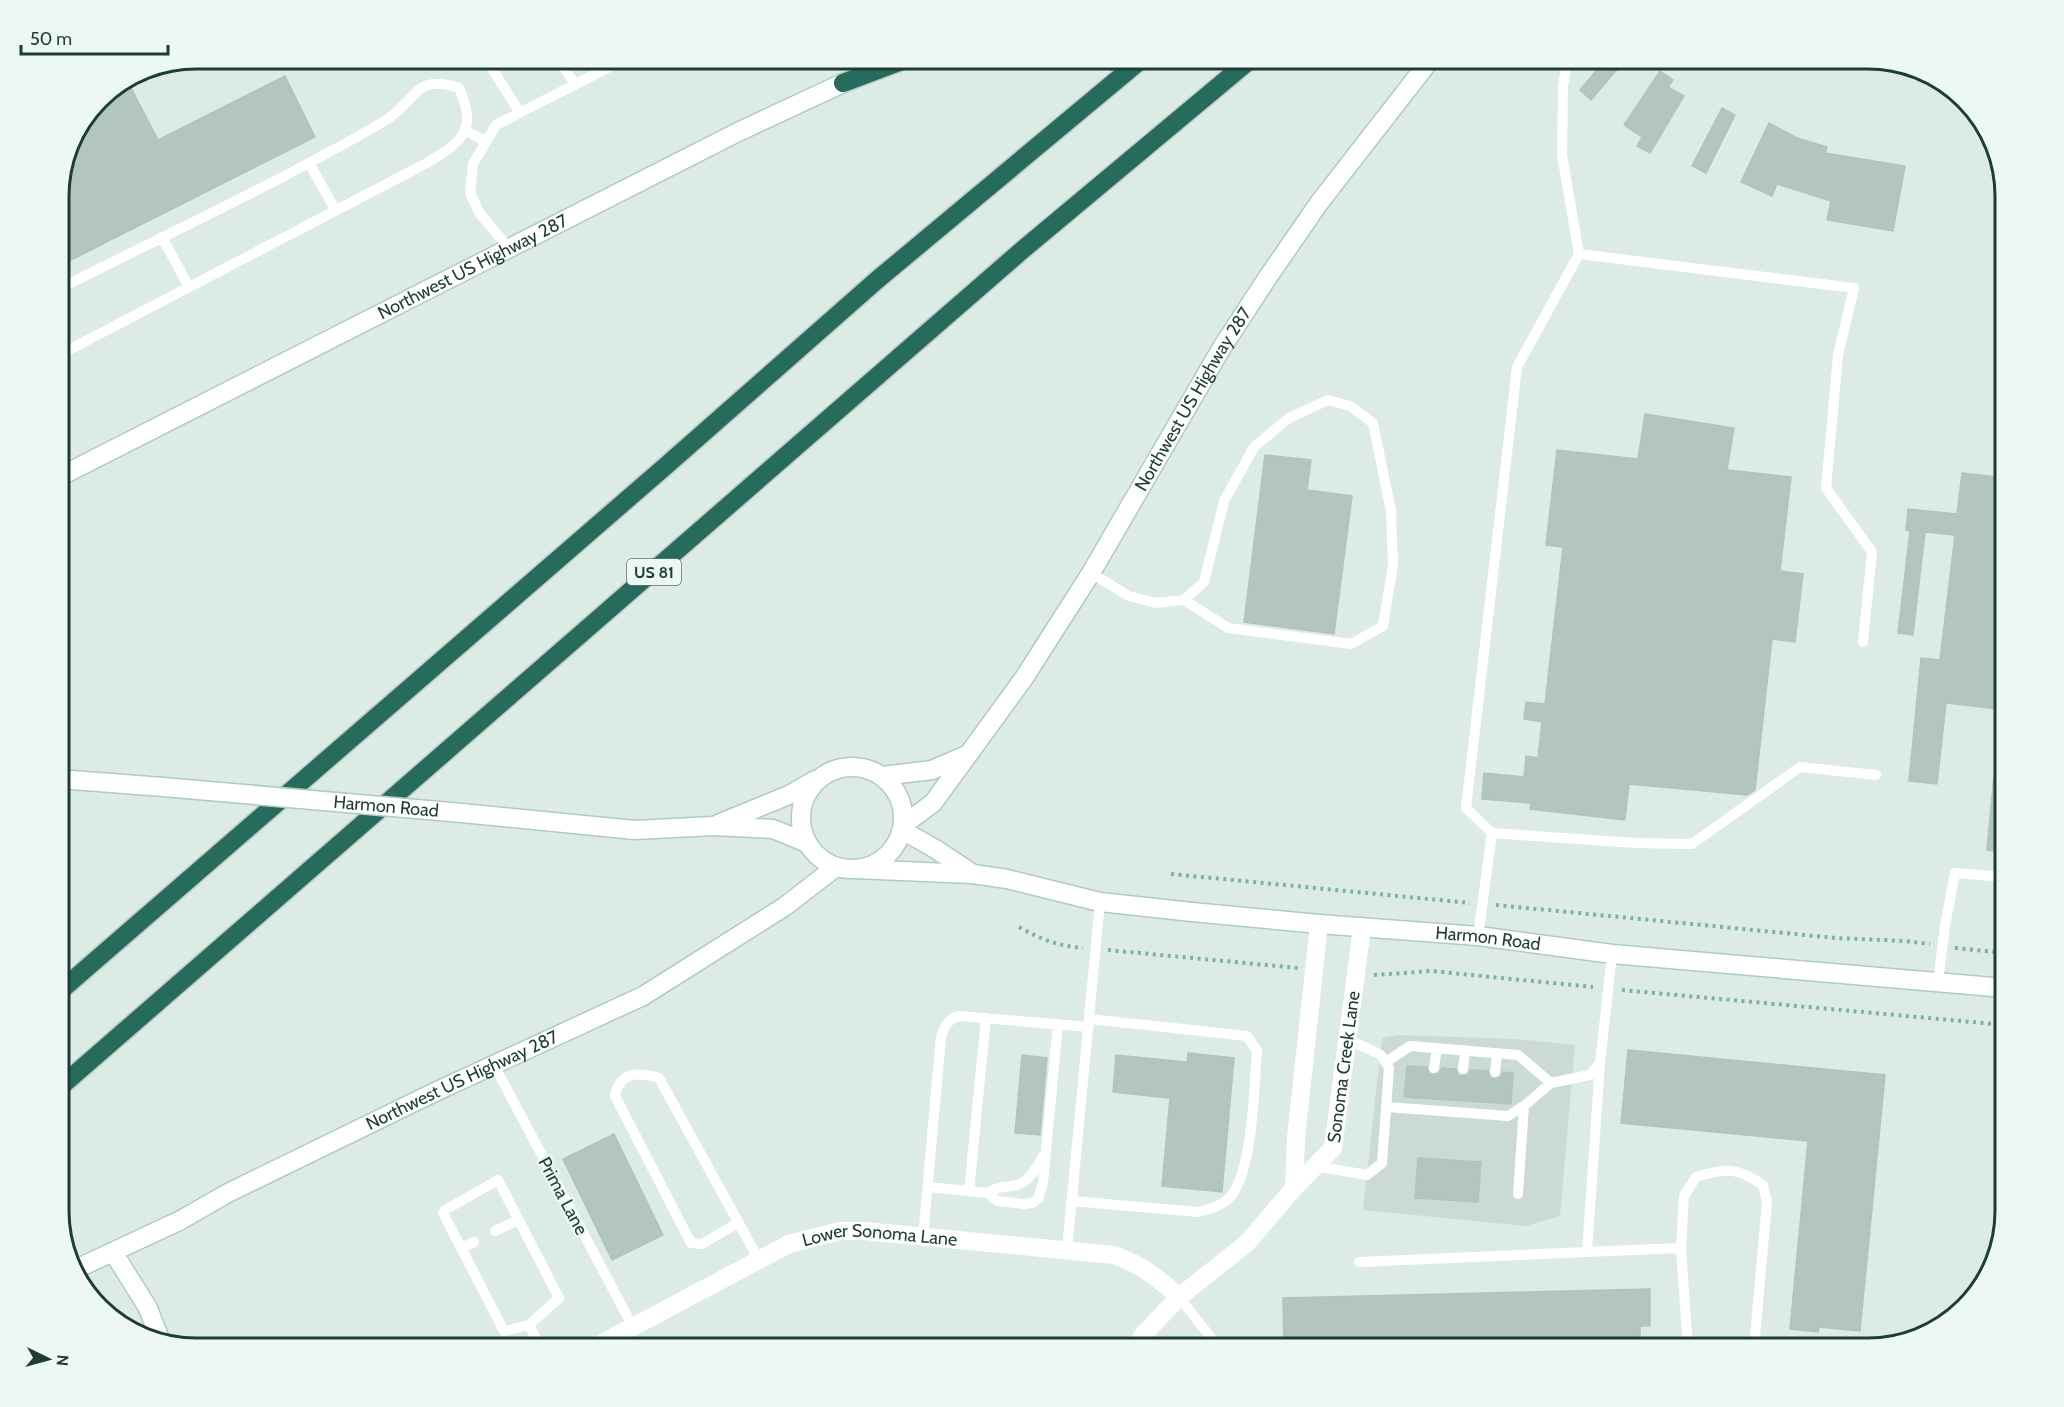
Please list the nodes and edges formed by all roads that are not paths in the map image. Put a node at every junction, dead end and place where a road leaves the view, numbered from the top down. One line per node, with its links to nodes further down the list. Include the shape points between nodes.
1 (493, 69): 12 (lane)
2 (565, 69): 11 (lane)
3 (604, 69): 11 (lane)
4 (867, 69): 10 (main road, Northwest US Highway 287)
5 (878, 69): 10 (highway)
6 (1129, 69): 45 (highway, via 877,280)
7 (1238, 69): 60 (highway, US 81, via 1020,252)
8 (1423, 69): 24 (main road, Northwest US Highway 287, via 1319,203 1268,277 1221,349)
9 (1565, 69): 19 (lane, via 1562,155)
10 (843, 82): 18 (main road, Northwest US Highway 287)
11 (575, 84): 12 (lane)
12 (520, 112): 14 (lane, via 496,125)
13 (464, 130): 14 (lane); 15 (lane, via 468,125 468,107 459,88 443,82 421,87 397,114); 16 (lane, via 453,147)
14 (486, 141): 18 (lane, via 473,164 470,193 480,214)
15 (309, 163): 16 (lane); 17 (lane)
16 (336, 211): 21 (lane)
17 (162, 237): 20 (lane); 21 (lane)
18 (509, 248): 23 (main road, Northwest US Highway 287)
19 (1579, 255): 26 (lane, via 1854,288 1838,355 1826,488 1872,552); 34 (lane, via 1517,367 1466,808)
20 (69, 284)
21 (189, 287): 22 (lane)
22 (69, 350)
23 (69, 472)
24 (1091, 573): 25 (lane, via 1129,596 1156,603); 27 (main road, Northwest US Highway 287)
25 (1184, 600): 25 (lane, via 1204,582 1224,501 1254,447 1289,418 1328,400 1350,406 1373,423 1391,511 1393,565 1383,626 1351,644 1228,628)
26 (1863, 642)
27 (971, 753): 30 (main road, via 932,770); 33 (main road, Northwest US Highway 287, via 933,803)
28 (830, 771): 30 (main road, via 847,766 865,768); 32 (main road, Harmon Road, via 789,795); 35 (main road, via 813,784 803,802 801,823)
29 (1876, 775): 34 (lane, via 1800,767 1692,844)
30 (882, 776): 33 (main road, via 899,798)
31 (69, 780): 32 (main road, Harmon Road, bridge, via 626,829)
32 (713, 826): 35 (main road, Harmon Road, via 773,829)
33 (902, 827): 36 (main road, via 896,845 885,858 870,866); 37 (main road, Harmon Road)
34 (1492, 833): 42 (lane)
35 (807, 843): 36 (main road, via 825,862)
36 (845, 868): 37 (main road, Harmon Road); 56 (main road, Northwest US Highway 287, via 643,996)
37 (973, 874): 39 (main road, Harmon Road)
38 (1995, 876): 44 (lane, via 1955,873)
39 (1100, 902): 40 (main road, Harmon Road); 48 (lane)
40 (1319, 924): 41 (main road, Harmon Road); 73 (main road, Sonoma Creek Lane)
41 (1362, 927): 42 (main road, Harmon Road); 50 (main road, Sonoma Creek Lane)
42 (1478, 936): 43 (main road, Harmon Road)
43 (1612, 954): 44 (main road, Harmon Road); 55 (lane)
44 (1938, 982): 46 (main road, Harmon Road)
45 (69, 983)
46 (1995, 987)
47 (986, 1018): 49 (lane); 72 (lane, via 958,1016 945,1025); 74 (lane)
48 (1089, 1023): 49 (lane); 77 (lane); 77 (lane, via 1247,1036 1257,1051 1246,1163 1229,1198 1198,1212)
49 (1058, 1024): 70 (lane)
50 (1347, 1039): 54 (lane, via 1381,1055); 71 (main road, Sonoma Creek Lane, via 1333,1148)
51 (1437, 1048): 52 (lane); 54 (lane, via 1410,1046); 57 (lane)
52 (1465, 1051): 53 (lane); 58 (lane)
53 (1497, 1053): 59 (lane); 61 (lane, via 1518,1055)
54 (1386, 1062): 66 (lane)
55 (1600, 1063): 61 (lane, via 1590,1075); 87 (lane)
56 (494, 1065): 86 (main road, Northwest US Highway 287); 93 (lane, Prima Lane)
57 (1434, 1068)
58 (1463, 1070)
59 (1495, 1072)
60 (69, 1079)
61 (1551, 1083): 65 (lane)
62 (1431, 1099): 67 (lane)
63 (1460, 1101): 68 (lane)
64 (1493, 1103): 69 (lane)
65 (1524, 1106): 69 (lane, via 1508,1116); 76 (lane)
66 (1387, 1107): 67 (lane); 71 (lane, via 1382,1163 1367,1175)
67 (1431, 1110): 68 (lane)
68 (1459, 1112): 69 (lane)
69 (1491, 1115)
70 (1046, 1150): 75 (lane, via 1025,1181 998,1186); 75 (lane, via 1038,1199 1024,1204 997,1201)
71 (1315, 1166): 73 (main road, Sonoma Creek Lane)
72 (928, 1187): 74 (lane); 81 (lane)
73 (1294, 1188): 91 (main road, Sonoma Creek Lane, via 1248,1243)
74 (969, 1191): 75 (lane)
75 (988, 1193)
76 (1518, 1194)
77 (1072, 1201): 85 (lane)
78 (518, 1220): 80 (lane); 83 (lane, via 498,1180 443,1213); 92 (lane, via 559,1298)
79 (738, 1222): 79 (lane, via 659,1078 645,1074 627,1076 617,1084 615,1096 691,1243 702,1244); 88 (lane)
80 (495, 1232)
81 (923, 1236): 85 (main road, Lower Sonoma Lane); 88 (main road, Lower Sonoma Lane, via 840,1231 789,1244)
82 (474, 1242): 83 (lane)
83 (462, 1248): 92 (lane, via 504,1330)
84 (1681, 1248): 87 (lane); 99 (lane); 100 (lane, via 1684,1196 1696,1176 1716,1170 1744,1172 1763,1185 1767,1202)
85 (1067, 1251): 91 (main road, Lower Sonoma Lane, via 1114,1255 1132,1261)
86 (113, 1252): 90 (main road, Northwest US Highway 287); 94 (main road, via 148,1308)
87 (1587, 1252): 89 (lane)
88 (759, 1260): 93 (main road, Lower Sonoma Lane)
89 (1359, 1262)
90 (82, 1266)
91 (1179, 1297): 97 (main road, Sonoma Creek Lane); 98 (lane)
92 (528, 1325): 95 (lane)
93 (633, 1327): 96 (main road, Lower Sonoma Lane)
94 (157, 1332)
95 (535, 1338)
96 (612, 1338)
97 (1141, 1338)
98 (1211, 1338)
99 (1687, 1338)
100 (1755, 1338)

